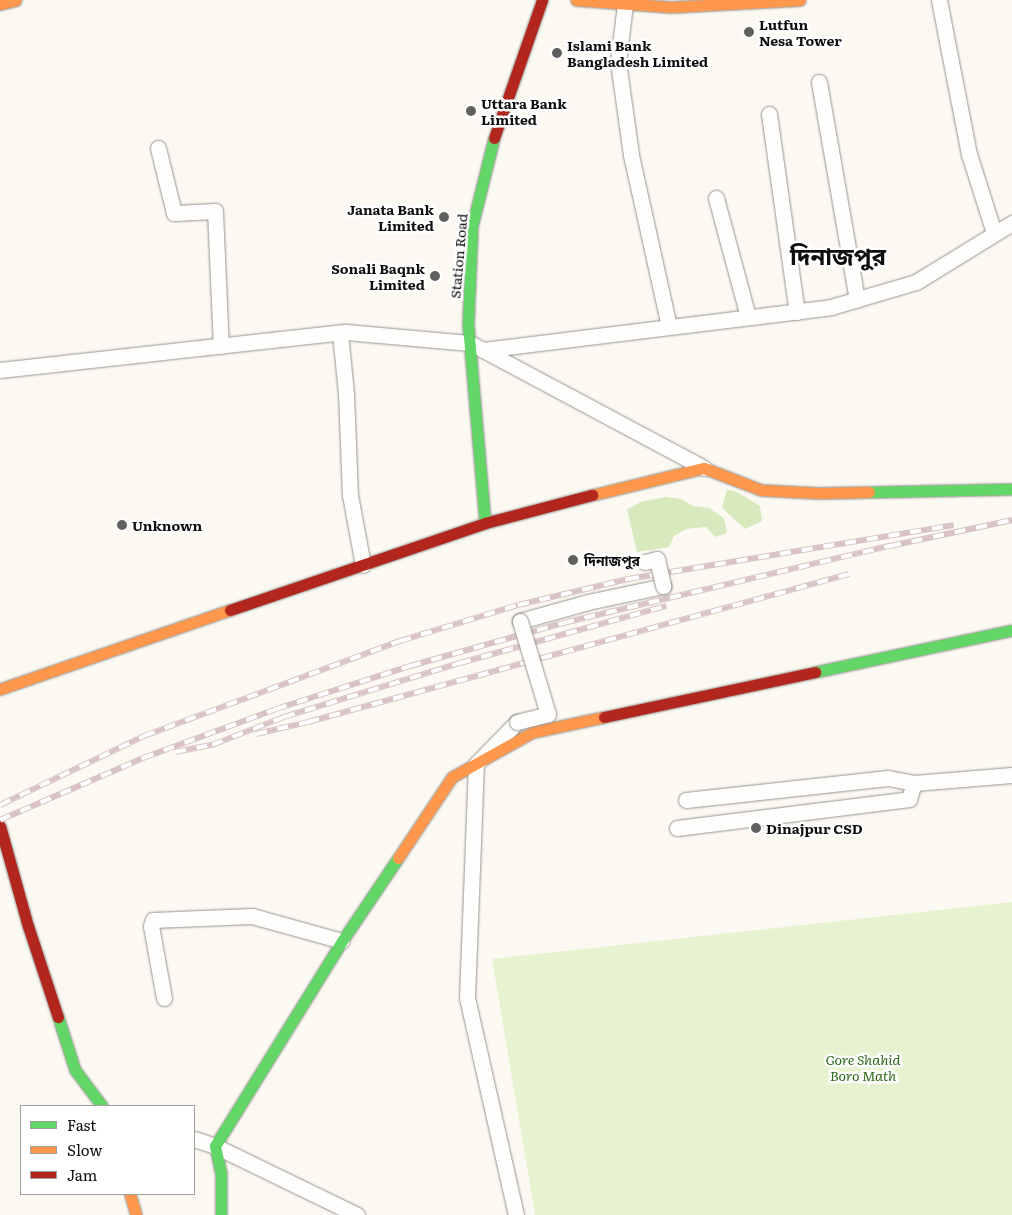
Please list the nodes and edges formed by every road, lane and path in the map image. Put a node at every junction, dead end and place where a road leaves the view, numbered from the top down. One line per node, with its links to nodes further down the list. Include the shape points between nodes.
1 (16, 0): 6 (main road)
2 (542, 0): 20 (main road, Station Road, via 496,129 472,226 468,323)
3 (576, 0): 7 (main road)
4 (800, 0): 7 (main road, via 671,7)
5 (940, 0): 13 (street, via 969,154)
6 (0, 4)
7 (624, 4): 17 (street, via 619,71 631,155)
8 (819, 82): 14 (street)
9 (769, 114): 15 (street)
10 (158, 148): 19 (street, via 174,213 215,211)
11 (716, 198): 16 (street)
12 (1012, 223): 13 (street)
13 (994, 234): 14 (street, via 916,282)
14 (857, 300): 15 (street)
15 (797, 312): 16 (street)
16 (748, 318): 17 (street)
17 (669, 328): 20 (street)
18 (340, 333): 19 (street); 20 (street); 26 (street, via 350,494)
19 (221, 346): 21 (street)
20 (476, 347): 22 (street); 24 (main road, Station Road)
21 (0, 370)
22 (704, 468): 23 (main road, via 761,490 820,493); 24 (main road)
23 (1012, 489)
24 (485, 523): 26 (main road)
25 (645, 562): 29 (street, bridge, via 657,559 663,586 520,621 548,714 517,722)
26 (362, 565): 28 (main road)
27 (1012, 630): 29 (main road, via 533,732)
28 (0, 689)
29 (476, 764): 37 (main road, via 452,777); 46 (street, via 467,998)
30 (1012, 775): 31 (street)
31 (914, 783): 32 (street, via 888,778); 34 (street, via 909,799)
32 (788, 789): 33 (street); 34 (street)
33 (686, 800)
34 (770, 816): 36 (street)
35 (0, 826): 39 (main road, via 74,1070)
36 (677, 828)
37 (342, 941): 38 (street, via 252,916 153,920); 41 (main road)
38 (164, 998)
39 (101, 1105)
40 (195, 1138): 41 (street)
41 (215, 1146): 44 (main road, via 221,1174); 45 (street)
42 (130, 1195): 43 (main road)
43 (136, 1215)
44 (222, 1215)
45 (357, 1215)
46 (516, 1215)

